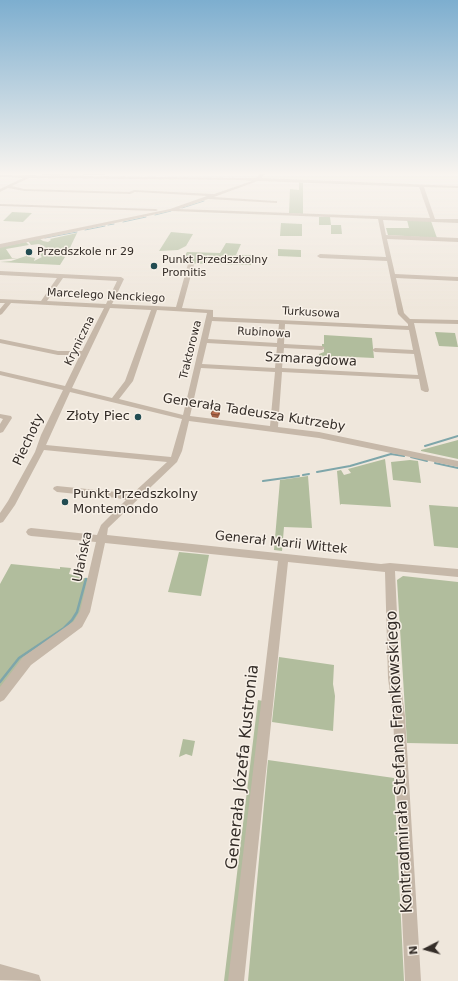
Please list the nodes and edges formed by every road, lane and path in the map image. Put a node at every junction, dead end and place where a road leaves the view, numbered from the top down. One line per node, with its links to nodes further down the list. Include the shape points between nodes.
1 (380, 218): 6 (street)
2 (133, 219): 8 (street)
3 (401, 219): 4 (street)
4 (433, 220): 5 (street)
5 (458, 220)
6 (385, 237): 7 (street); 10 (street)
7 (458, 240)
8 (0, 246)
9 (320, 256): 10 (street)
10 (389, 259): 14 (street)
11 (190, 264): 21 (street)
12 (0, 274): 13 (street)
13 (60, 276): 18 (street); 19 (street, Kryniczna, via 121,279)
14 (392, 276): 15 (street); 27 (street, via 401,314)
15 (458, 279)
16 (0, 301): 17 (street, Marcelego Nenckiego)
17 (10, 301): 18 (street, Marcelego Nenckiego); 23 (street)
18 (43, 303): 19 (street, Marcelego Nenckiego)
19 (107, 306): 20 (street, Marcelego Nenckiego); 34 (street, Kryniczna)
20 (155, 308): 21 (street, Marcelego Nenckiego); 41 (street, via 129,381)
21 (179, 309): 22 (street, Marcelego Nenckiego)
22 (211, 311): 24 (street, Traktorowa)
23 (0, 313)
24 (210, 319): 25 (street, Turkusowa); 29 (street, Traktorowa)
25 (282, 322): 27 (street, Turkusowa); 30 (street)
26 (458, 322): 27 (street, Turkusowa)
27 (411, 324): 33 (street)
28 (0, 341): 34 (street, via 58,352)
29 (205, 341): 30 (street, Rubinowa); 35 (street, Traktorowa)
30 (280, 345): 31 (street, Rubinowa); 36 (street)
31 (322, 348)
32 (375, 350): 33 (street)
33 (417, 352): 38 (street)
34 (84, 353): 39 (street, Kryniczna)
35 (199, 366): 36 (street, Szmaragdowa); 43 (street, Traktorowa)
36 (278, 370): 38 (street, Szmaragdowa); 44 (street)
37 (0, 373): 39 (street, Generała Tadeusza Kutrzeby)
38 (422, 377): 40 (street)
39 (68, 390): 41 (street, Generała Tadeusza Kutrzeby); 46 (street, Piechoty, via 45,435)
40 (426, 390)
41 (114, 401): 43 (street, Generała Tadeusza Kutrzeby)
42 (0, 416): 45 (street, via 8,418)
43 (186, 418): 44 (street, Generała Tadeusza Kutrzeby); 47 (street, Ułańska)
44 (274, 428): 48 (street, Generała Tadeusza Kutrzeby)
45 (0, 430)
46 (42, 447): 47 (street); 51 (street, Piechoty)
47 (174, 460): 50 (street, Ułańska)
48 (458, 464)
49 (57, 489): 50 (street)
50 (133, 499): 53 (street, Ułańska, via 104,527)
51 (0, 520)
52 (31, 532): 53 (street, Generał Marii Wittek)
53 (101, 538): 54 (street, Generał Marii Wittek); 57 (street, Ułańska, via 85,612 69,631 27,661)
54 (283, 557): 55 (street, Generał Marii Wittek); 60 (street, Generała Józefa Kustronia)
55 (390, 567): 56 (street, Generał Marii Wittek); 61 (street, Kontradmirała Stefana Frankowskiego)
56 (458, 573)
57 (0, 696)
58 (0, 972): 59 (street)
59 (33, 981)
60 (236, 981)
61 (413, 981)

